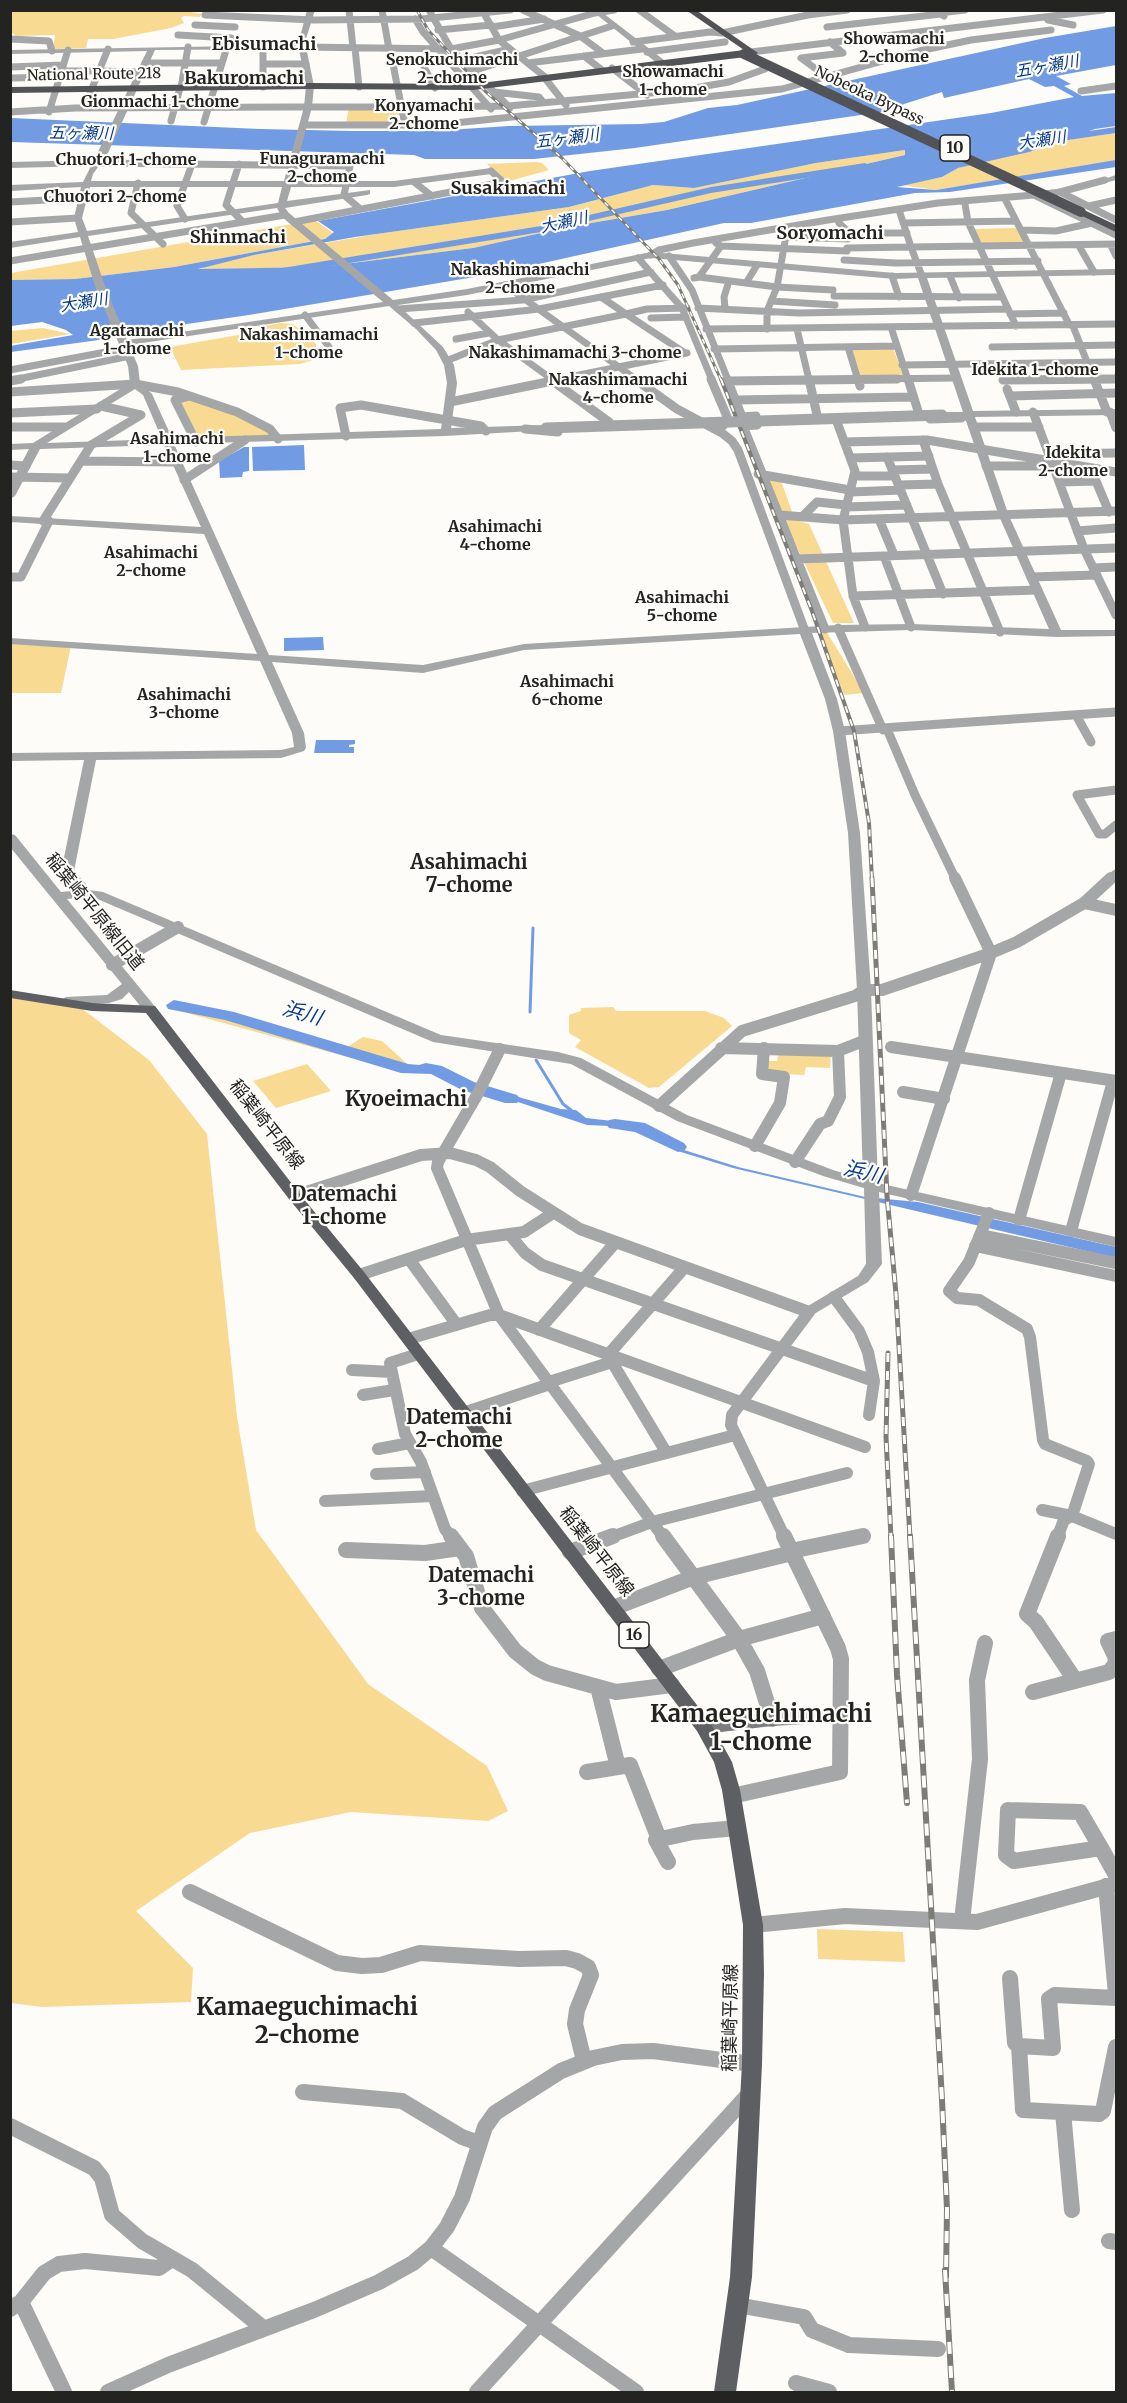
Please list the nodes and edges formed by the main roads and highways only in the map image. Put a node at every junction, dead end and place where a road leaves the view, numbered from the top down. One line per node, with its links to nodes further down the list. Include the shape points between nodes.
1 (681, 10): 3 (highway, Nobeoka Bypass / 10)
2 (690, 10): 3 (highway, Nobeoka Bypass / 10)
3 (723, 37): 4 (highway, Nobeoka Bypass / 10)
4 (745, 53): 5 (highway, National Route 218, via 544,77 490,89 310,86); 6 (highway, Nobeoka Bypass / 10, bridge)
5 (10, 90)
6 (1086, 210): 7 (highway, Nobeoka Bypass / 10); 8 (highway, Nobeoka Bypass / 10)
7 (1116, 224)
8 (1116, 229)
9 (10, 994): 11 (main road, 稲葉崎平原線 / 16, via 92,1007 150,1009)
10 (839, 1715): 11 (main road)
11 (704, 1727): 12 (main road, 稲葉崎平原線 / 16, via 723,1761 732,1796 753,1925 752,2064 741,2277)
12 (724, 2392)

